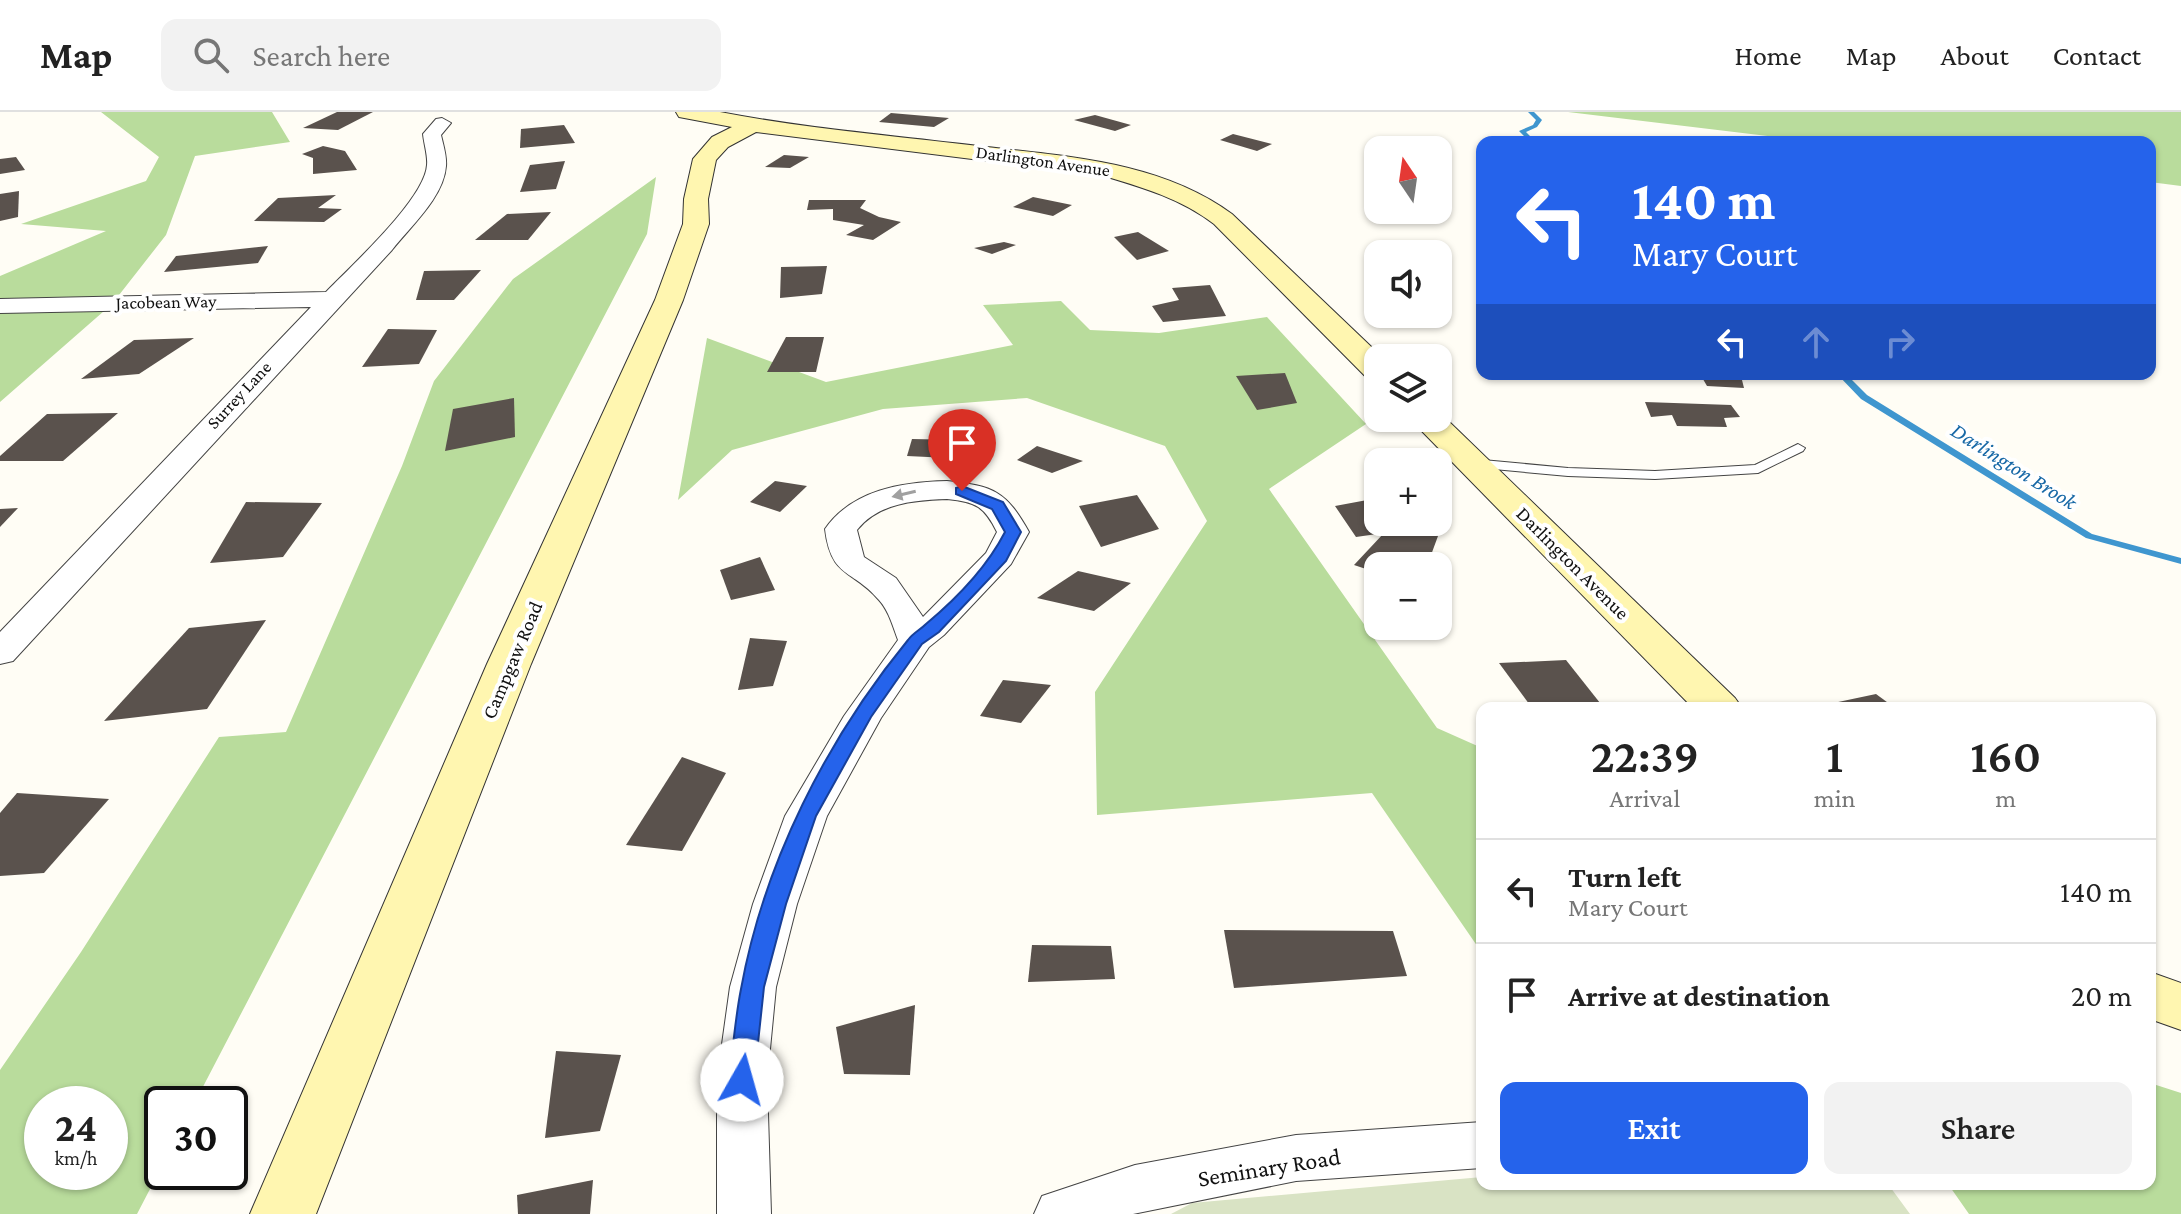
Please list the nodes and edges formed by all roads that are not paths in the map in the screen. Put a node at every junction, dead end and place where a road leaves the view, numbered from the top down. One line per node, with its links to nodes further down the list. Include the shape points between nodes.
1 (668, 112): 4 (main road)
2 (442, 123): 6 (street, Surrey Lane, via 432,134 437,165 425,195)
3 (753, 125): 4 (main road, Darlington Avenue); 5 (main road, Campgaw Road, via 711,150); 8 (main road, Darlington Avenue, via 1075,162 1162,185 1223,219)
4 (684, 132): 5 (main road)
5 (696, 199): 16 (main road, Campgaw Road, via 696,224 669,300 509,664)
6 (332, 299): 7 (street, Jacobean Way); 13 (street, Surrey Lane)
7 (0, 306)
8 (1364, 357)
9 (1440, 432): 11 (main road, Darlington Avenue)
10 (1798, 448): 11 (lane, via 1758,469 1655,475)
11 (1472, 463): 14 (main road, Darlington Avenue)
12 (916, 640): 12 (street, one-way to 12, via 1000,557 1013,532 998,506 962,491 916,491 854,512 841,529 842,549 850,564 893,595); 17 (street, via 863,716 806,816 775,904 753,987 742,1080)
13 (0, 653)
14 (1713, 702)
15 (1476, 1145): 18 (street, Seminary Road, via 1296,1158 1135,1189)
16 (283, 1214)
17 (744, 1214)
18 (1061, 1214)

